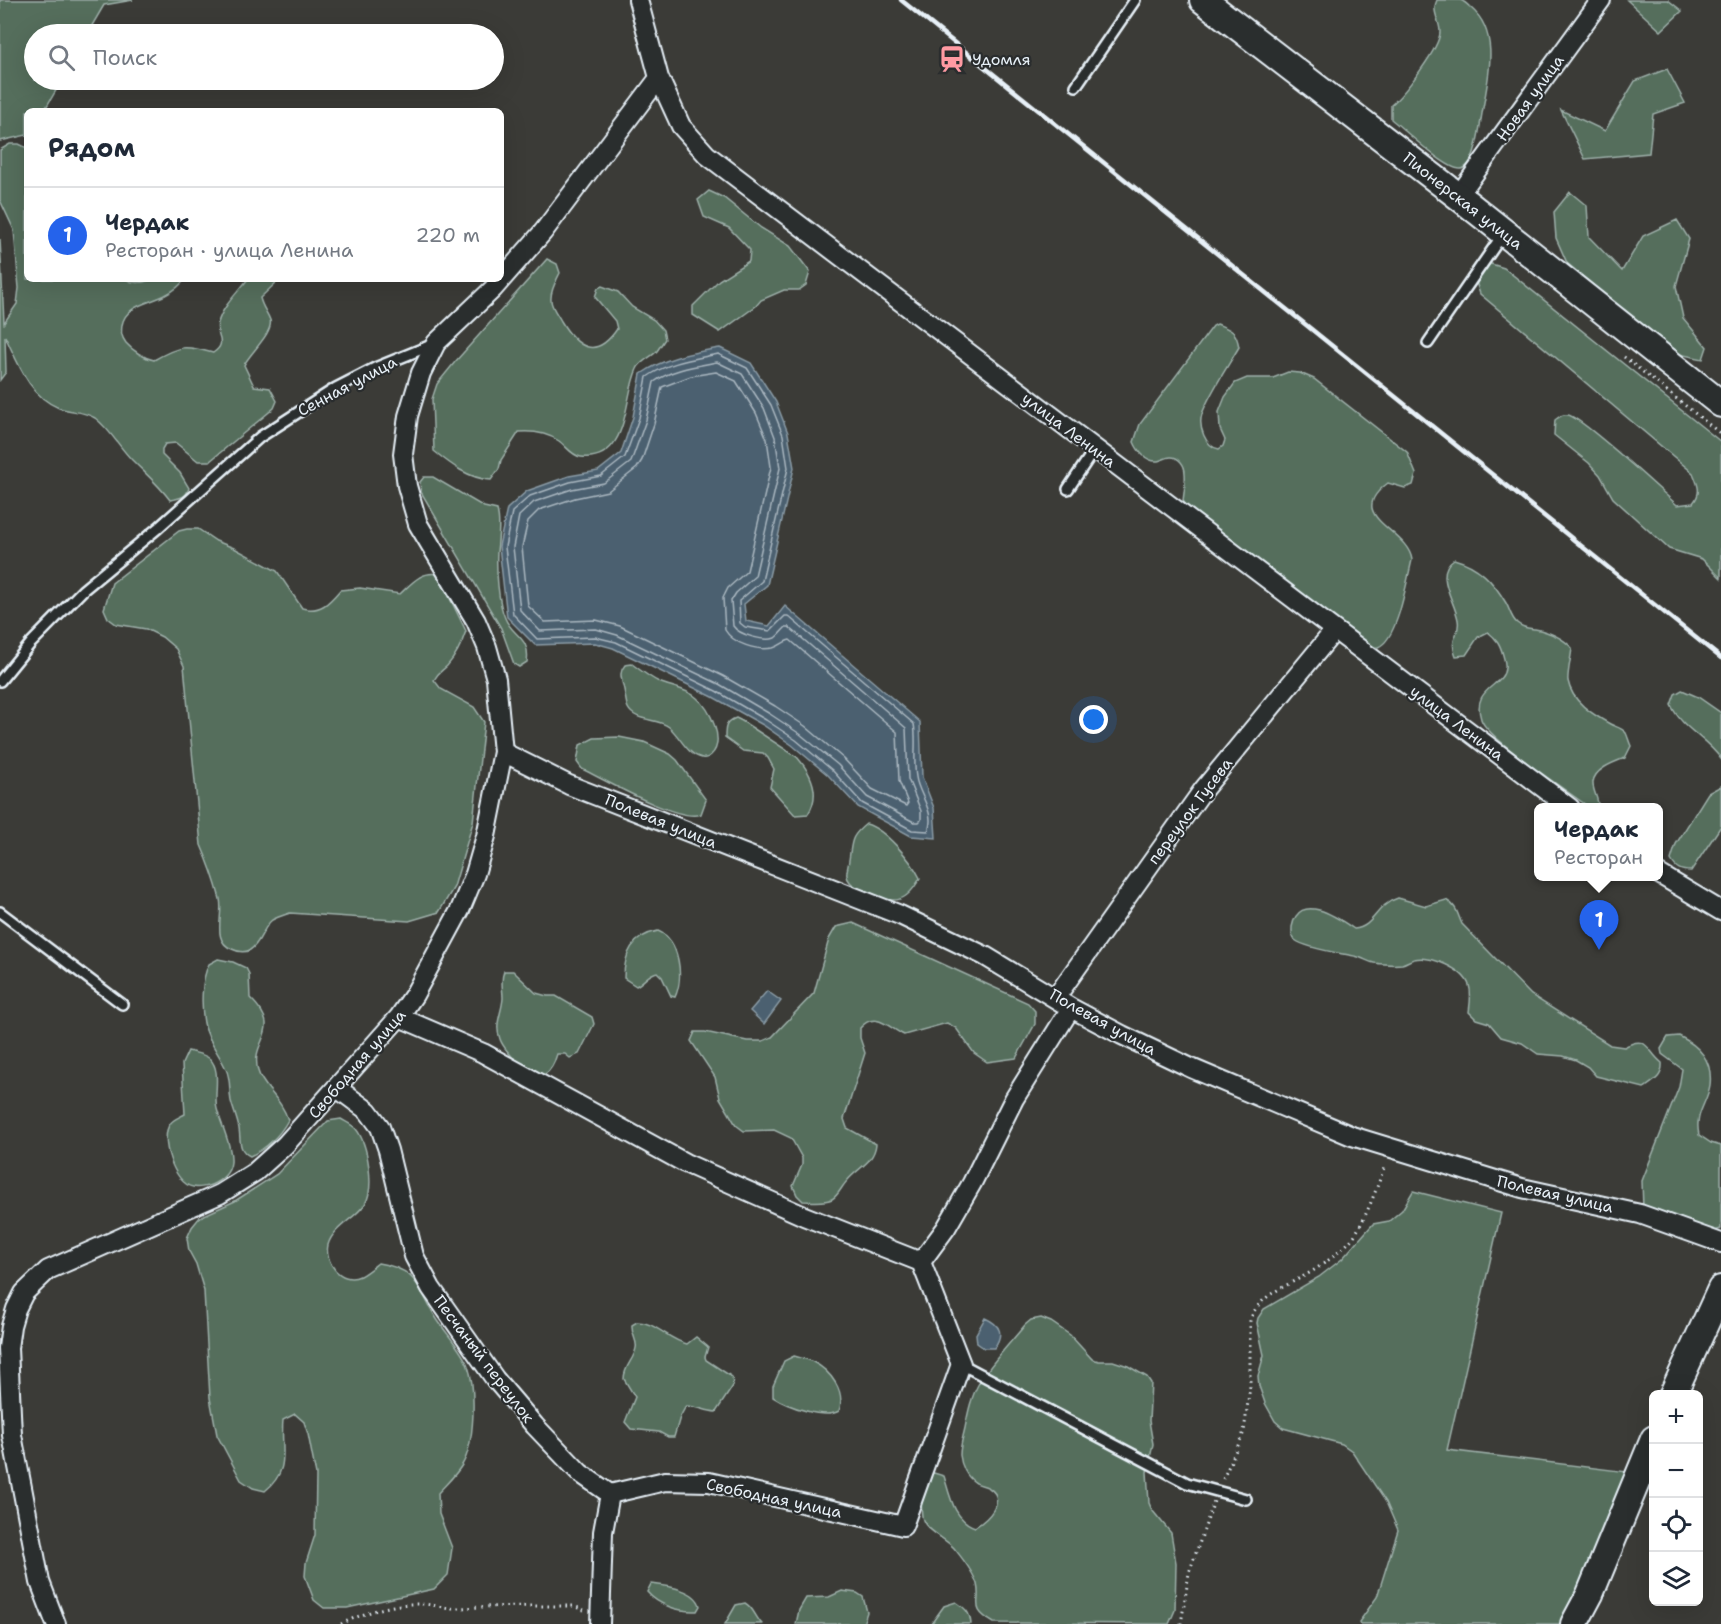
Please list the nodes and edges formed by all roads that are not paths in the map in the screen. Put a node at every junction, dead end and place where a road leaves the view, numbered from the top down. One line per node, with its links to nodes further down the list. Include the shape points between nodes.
1 (638, 0): 5 (street, улица Ленина)
2 (1135, 0): 6 (lane)
3 (1203, 0): 7 (street, Пионерская улица)
4 (1601, 0): 7 (street, Новая улица)
5 (658, 78): 9 (street, Сенная улица, via 543,232); 14 (street, улица Ленина, via 681,126 707,156)
6 (1076, 86)
7 (1458, 196): 8 (street, Пионерская улица)
8 (1504, 232): 12 (lane); 13 (street, Пионерская улица)
9 (504, 277)
10 (500, 282): 11 (street, Сенная улица)
11 (436, 343): 17 (lane, Сенная улица, via 336,388 260,437 83,590); 18 (street, Свободная улица, via 421,373 408,416 404,454 407,486 418,524 476,621 487,647 496,679)
12 (1428, 343)
13 (1721, 404)
14 (1094, 450): 15 (lane); 16 (street, улица Ленина)
15 (1068, 489)
16 (1334, 631): 19 (street, улица Ленина); 23 (street, переулок Гусева, via 1203,790)
17 (0, 681)
18 (503, 752): 23 (street, Полевая улица, via 569,785 900,915 985,956); 26 (street, Свободная улица, via 486,836 471,883 460,910)
19 (1565, 803)
20 (1663, 876): 21 (street)
21 (1721, 910)
22 (0, 912): 24 (lane)
23 (1056, 997): 25 (street, Полевая улица)
24 (122, 1004)
25 (1071, 1008): 28 (street, Полевая улица, via 1191,1068 1352,1136 1522,1188 1640,1214); 29 (street, via 1014,1099 946,1228)
26 (399, 1017): 27 (street, Свободная улица); 29 (street, via 483,1053 685,1163)
27 (337, 1088): 34 (street, Песчаный переулок, via 368,1111 380,1127 414,1256 431,1288 495,1379 535,1426 580,1473); 37 (street, Свободная улица, via 255,1172 220,1194 48,1270 24,1293 16,1308 8,1348 12,1435 40,1582)
28 (1721, 1243)
29 (921, 1262): 31 (street)
30 (1721, 1289): 32 (street)
31 (961, 1364): 34 (street, Свободная улица, via 903,1526 709,1482 665,1481); 35 (lane, via 1187,1483)
32 (1675, 1390)
33 (1651, 1444): 38 (street)
34 (610, 1494): 36 (street, via 603,1532)
35 (1246, 1499)
36 (600, 1620)
37 (56, 1624)
38 (1574, 1624)

